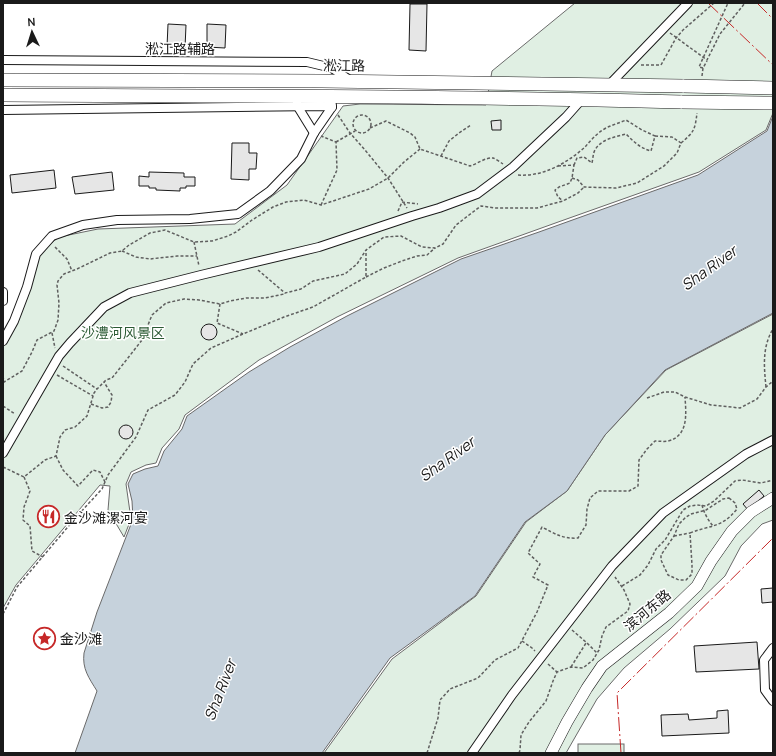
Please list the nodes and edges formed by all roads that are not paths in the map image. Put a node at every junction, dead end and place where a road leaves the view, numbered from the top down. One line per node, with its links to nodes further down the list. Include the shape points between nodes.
1 (688, 3): 5 (street)
2 (3, 60): 4 (street, 淞江路辅路, via 307,62 332,68)
3 (3, 80): 4 (main road, 淞江路)
4 (352, 81): 5 (main road, 淞江路)
5 (609, 85): 6 (main road, 淞江路, bridge)
6 (773, 88)
7 (3, 95): 9 (main road)
8 (582, 99): 10 (main road); 11 (main road, bridge); 18 (street, via 509,170 477,194 319,247 130,293 104,307 58,359)
9 (298, 102): 10 (main road); 12 (street); 13 (street)
10 (332, 102): 13 (street)
11 (773, 102)
12 (3, 110)
13 (314, 133): 16 (street, via 301,159 270,191 238,214 190,219 117,220 83,225 52,236 36,254 27,287)
14 (3, 292): 15 (street)
15 (3, 301)
16 (3, 341)
17 (773, 440): 22 (street, via 746,454 663,513 609,570 512,695)
18 (3, 453)
19 (773, 498): 23 (street, 滨河东路, via 752,512 732,531 697,586 670,613 602,666)
20 (773, 648): 21 (street, via 764,660 765,690)
21 (773, 701)
22 (472, 753)
23 (551, 753)

